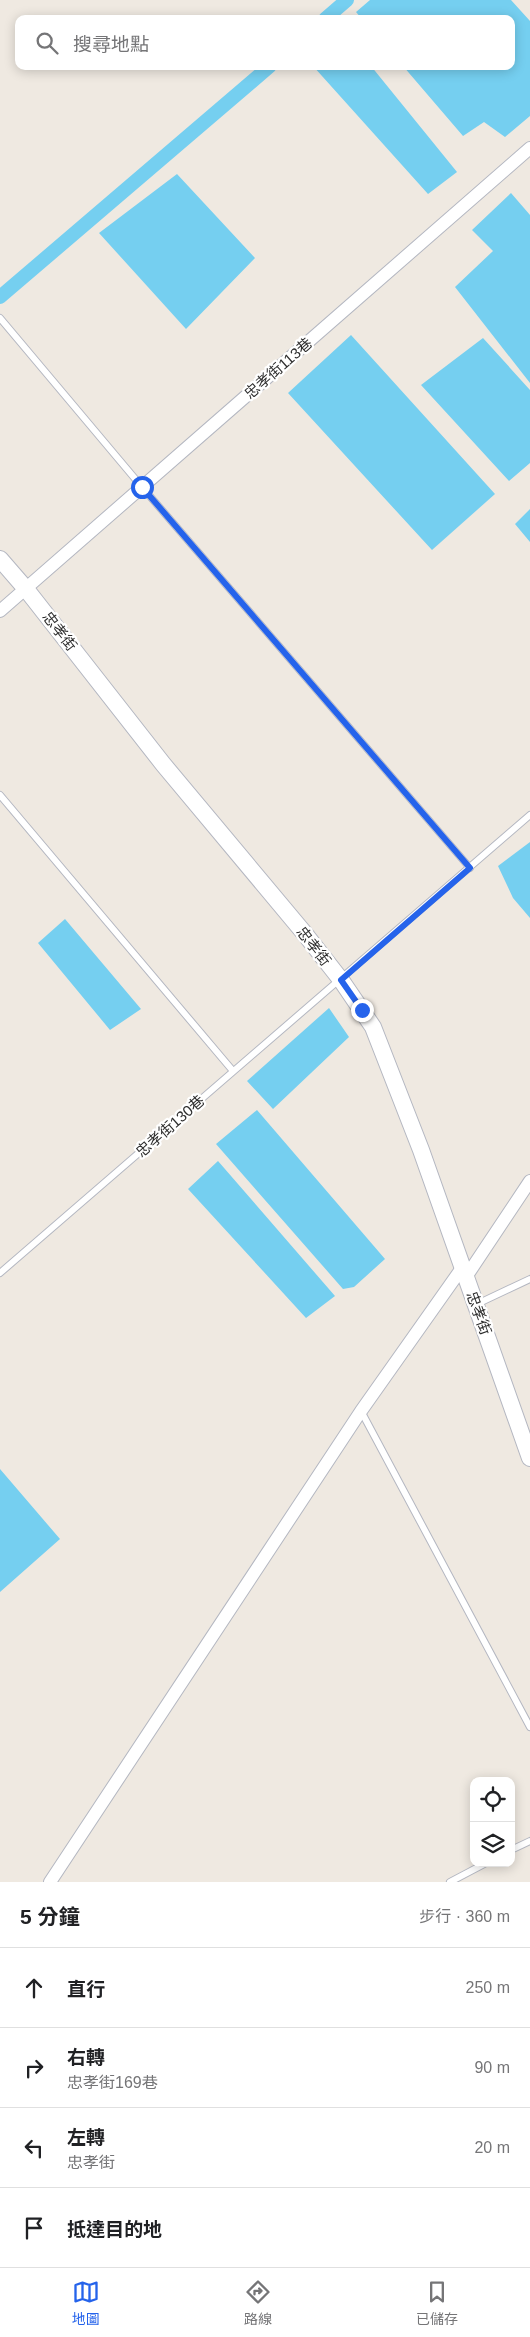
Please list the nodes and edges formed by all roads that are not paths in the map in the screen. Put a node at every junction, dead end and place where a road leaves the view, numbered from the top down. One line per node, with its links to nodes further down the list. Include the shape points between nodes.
1 (530, 148): 3 (street, 忠孝街113巷)
2 (0, 318): 3 (lane)
3 (142, 487): 5 (street, 忠孝街113巷); 9 (lane)
4 (0, 559): 5 (street, 忠孝街)
5 (26, 589): 6 (street, 忠孝街113巷); 10 (street, 忠孝街, via 163,764)
6 (0, 611)
7 (0, 795): 11 (lane)
8 (530, 816): 9 (lane, 忠孝街130巷)
9 (470, 868): 10 (lane, 忠孝街130巷)
10 (341, 980): 11 (lane, 忠孝街130巷); 14 (street, 忠孝街, via 380,1042)
11 (233, 1071): 13 (lane, 忠孝街130巷)
12 (530, 1181): 14 (street)
13 (0, 1273)
14 (464, 1273): 16 (street, 忠孝街); 17 (street)
15 (530, 1279): 16 (lane)
16 (476, 1304): 18 (street, 忠孝街)
17 (361, 1411): 19 (lane); 23 (street)
18 (530, 1458)
19 (530, 1728)
20 (530, 1840): 21 (lane)
21 (515, 1848)
22 (478, 1867): 24 (lane)
23 (50, 1882)
24 (450, 1882)

